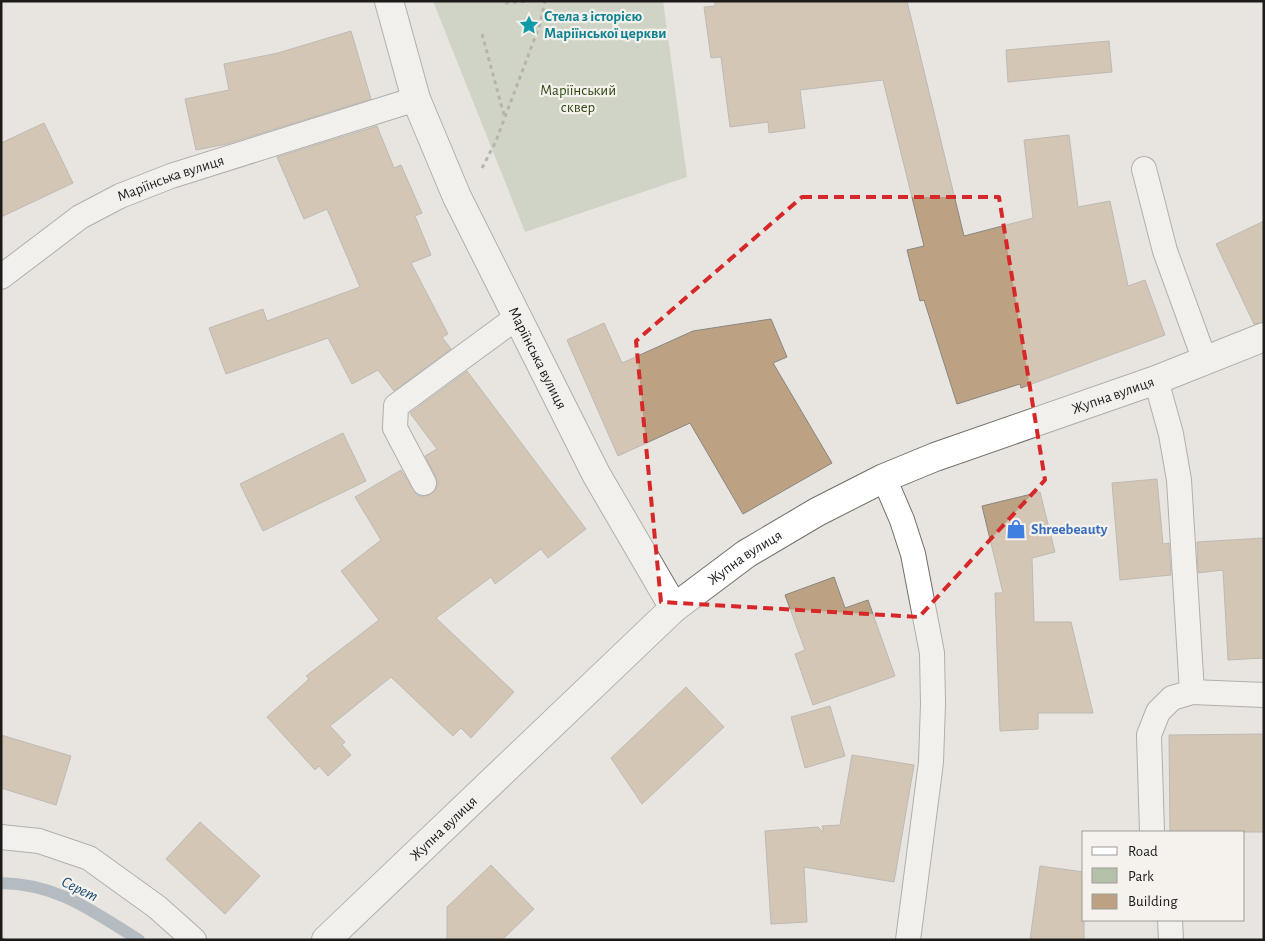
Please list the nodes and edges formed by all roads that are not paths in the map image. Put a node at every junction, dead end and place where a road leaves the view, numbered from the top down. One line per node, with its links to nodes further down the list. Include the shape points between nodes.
1 (389, 1): 2 (street, Маріїнська вулиця)
2 (416, 99): 4 (lane, Маріїнська вулиця, via 171,176 120,196 80,217); 5 (street, Маріїнська вулиця, via 457,197)
3 (1144, 169): 7 (lane, via 1165,251)
4 (1, 277)
5 (516, 318): 10 (lane, via 396,406 395,428); 11 (street, Маріїнська вулиця, via 596,474)
6 (1264, 337): 7 (street, Жупна вулиця)
7 (1205, 361): 8 (street, Жупна вулиця)
8 (1156, 380): 9 (street, Жупна вулиця); 12 (lane, via 1171,434 1179,480)
9 (884, 478): 11 (street, Жупна вулиця, via 817,512 746,554); 19 (lane, via 913,554 932,653 931,762)
10 (424, 483)
11 (674, 608): 18 (street, Жупна вулиця)
12 (1192, 692): 13 (lane); 14 (lane, via 1172,698 1158,712 1149,735)
13 (1264, 695)
14 (1152, 831)
15 (1, 837): 17 (lane, via 39,841 89,858 157,907)
16 (1170, 921): 20 (lane)
17 (194, 940)
18 (326, 940)
19 (908, 940)
20 (1171, 940)

